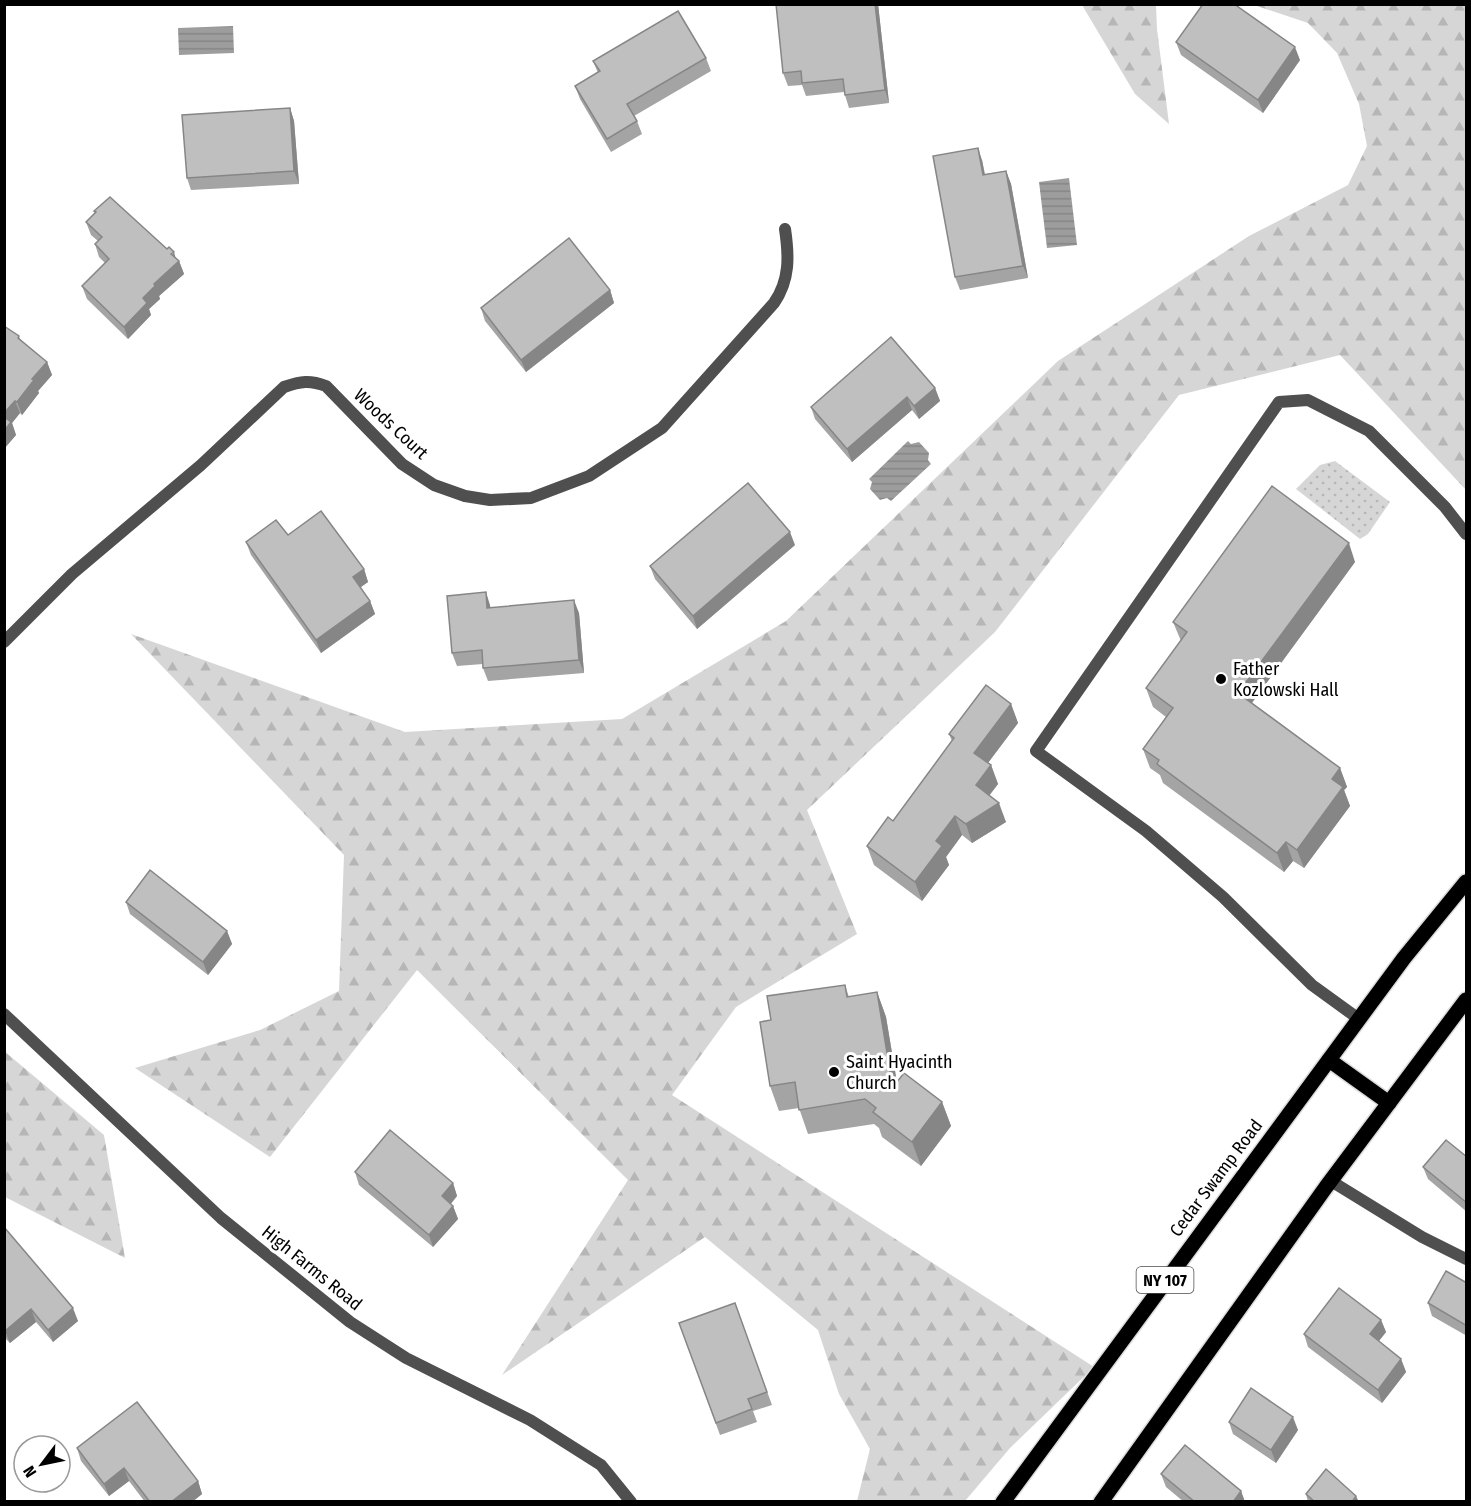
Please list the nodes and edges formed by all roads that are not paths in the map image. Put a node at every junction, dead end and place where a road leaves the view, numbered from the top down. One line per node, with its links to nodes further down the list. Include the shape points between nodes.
1 (785, 229): 3 (street, Woods Court, via 788,272 774,303 662,428 589,476 531,498 490,500 465,496 434,485 402,464 326,386 301,381 284,387 201,465 72,574)
2 (1467, 534): 7 (street, via 1369,431 1308,400 1279,402 1036,751 1146,831 1223,897 1312,985)
3 (4, 642)
4 (1467, 882): 7 (main road, Cedar Swamp Road / NY 107)
5 (1467, 1000): 9 (main road)
6 (4, 1014): 12 (street, High Farms Road, via 222,1218 350,1322 406,1358 530,1420 601,1465)
7 (1359, 1019): 8 (main road, Cedar Swamp Road / NY 107)
8 (1329, 1060): 9 (main road); 13 (main road, Cedar Swamp Road / NY 107)
9 (1389, 1103): 10 (main road)
10 (1331, 1181): 11 (street, via 1422,1237); 14 (main road)
11 (1467, 1259)
12 (631, 1502)
13 (1003, 1502)
14 (1101, 1502)

